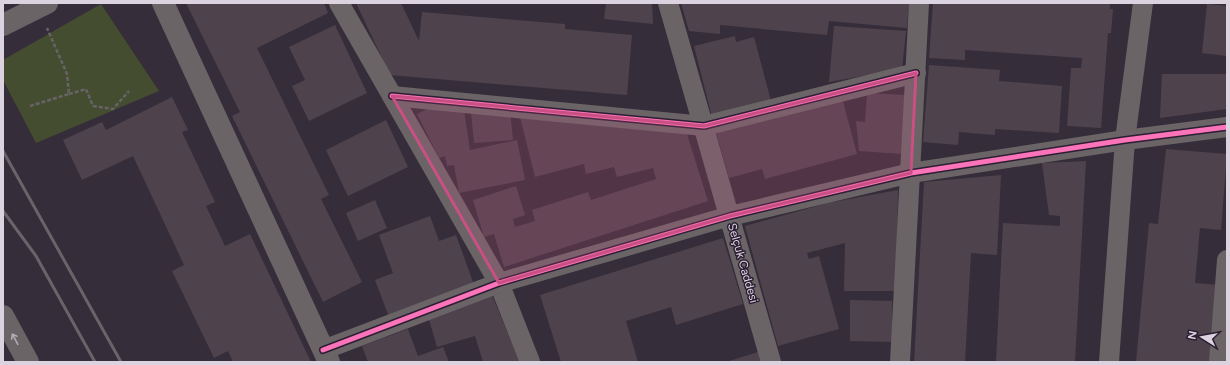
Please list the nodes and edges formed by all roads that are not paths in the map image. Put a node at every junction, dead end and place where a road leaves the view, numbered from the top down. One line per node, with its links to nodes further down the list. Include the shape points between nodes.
1 (163, 3): 18 (street)
2 (339, 3): 9 (street)
3 (668, 3): 10 (street, Selçuk Caddesi)
4 (920, 3): 8 (street)
5 (1143, 3): 12 (street)
6 (43, 5): 7 (street)
7 (3, 25)
8 (916, 73): 10 (street); 13 (street)
9 (392, 96): 10 (street); 16 (street)
10 (704, 126): 14 (street, Selçuk Caddesi)
11 (1227, 127): 12 (street)
12 (1125, 140): 13 (street); 23 (street)
13 (911, 173): 14 (street); 22 (street)
14 (730, 216): 16 (street); 21 (street, Selçuk Caddesi)
15 (1227, 260): 24 (street)
16 (499, 283): 18 (street); 20 (street)
17 (3, 316): 19 (street, one-way to 17)
18 (326, 356)
19 (28, 362)
20 (530, 362)
21 (771, 362)
22 (900, 362)
23 (1109, 362)
24 (1219, 362)

